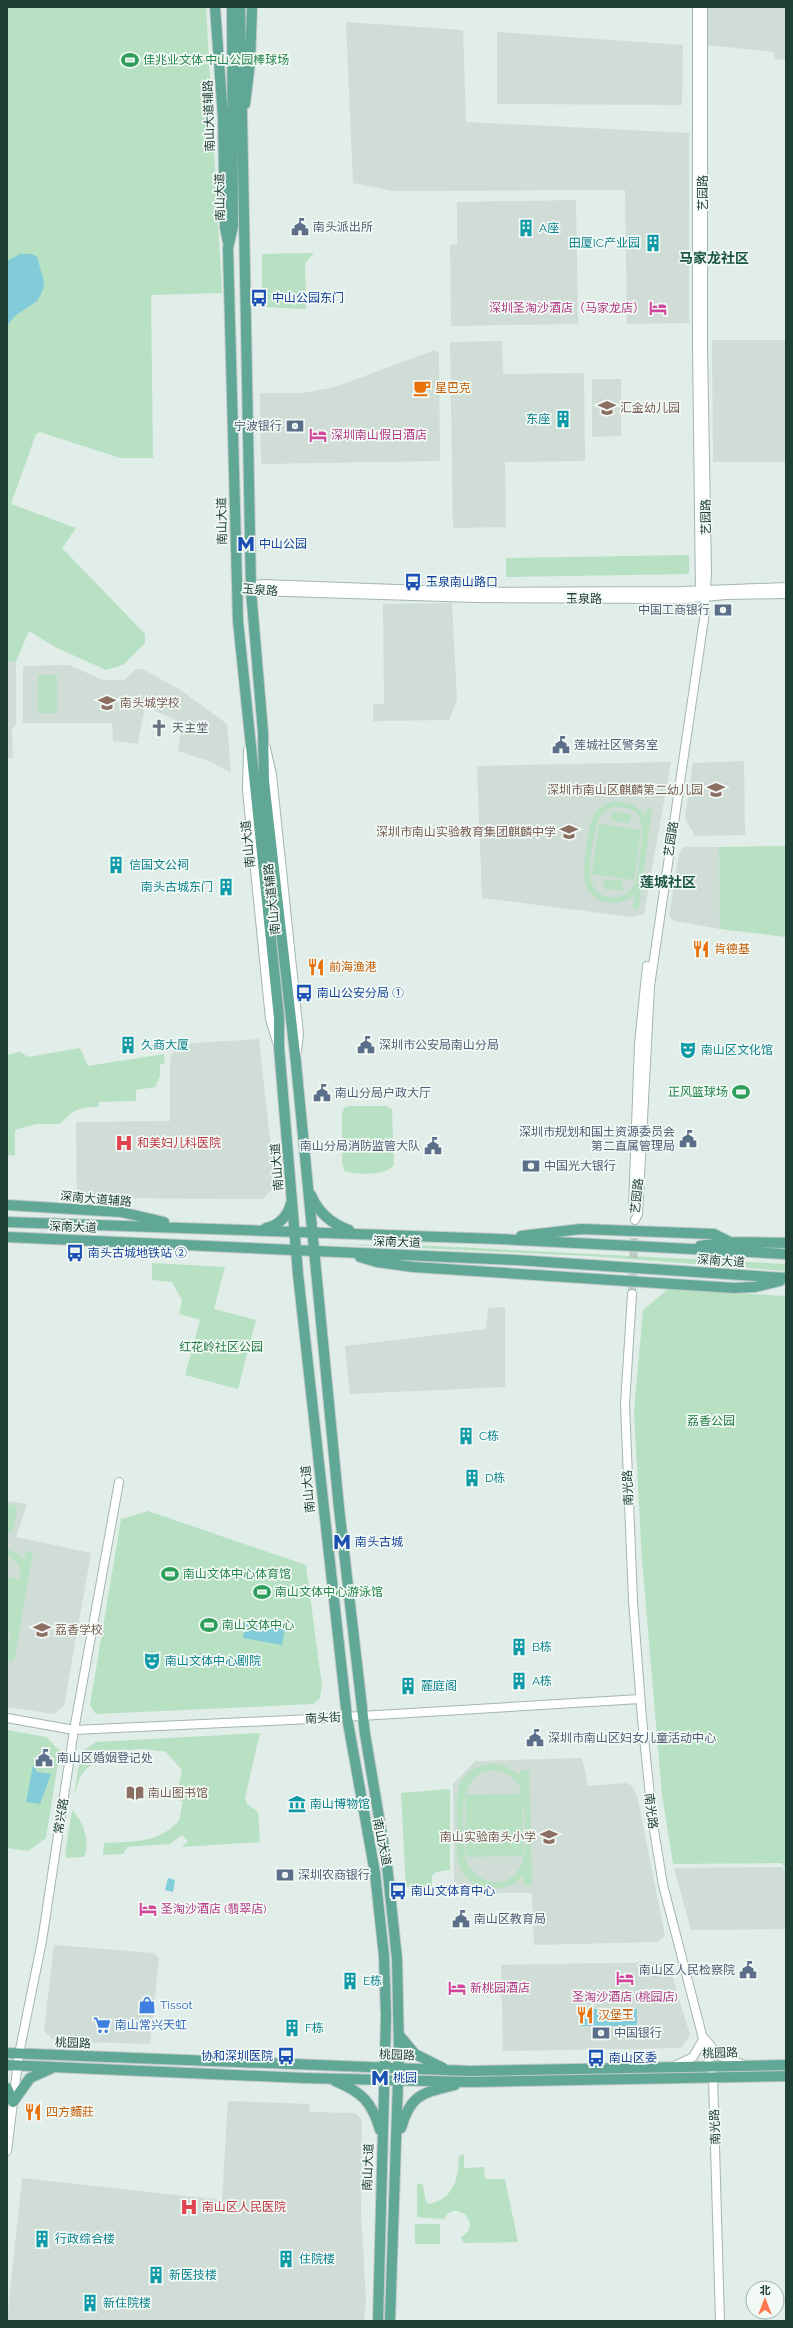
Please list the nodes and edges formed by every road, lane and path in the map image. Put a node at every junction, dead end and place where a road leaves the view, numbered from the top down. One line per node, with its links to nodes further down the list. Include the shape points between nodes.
1 (215, 7): 9 (main road, 南山大道辅路, via 223,117 225,227)
2 (232, 7): 7 (main road, 南山大道)
3 (240, 7): 7 (main road, 南山大道)
4 (252, 7): 8 (main road, via 249,83)
5 (697, 7): 13 (street, 艺园路, via 697,346)
6 (703, 7): 13 (street, 艺园路)
7 (236, 90): 8 (main road, 南山大道)
8 (237, 127): 9 (main road, 南山大道, via 233,226); 12 (main road, 南山大道)
9 (228, 248): 11 (main road, 南山大道)
10 (786, 586): 13 (street, 玉泉路)
11 (237, 588): 12 (street, 玉泉路); 20 (main road, 南山大道, via 248,733 279,1017 279,1047)
12 (252, 588): 13 (street, 玉泉路, via 476,598); 15 (main road, 南山大道)
13 (703, 594): 13 (street, 艺园路, via 644,985 632,1214 635,1220 638,1214 650,986 704,619); 14 (street, 玉泉路)
14 (786, 594)
15 (263, 732): 16 (main road, 南山大道, via 264,781); 17 (street, 南山大道辅路, via 272,775)
16 (269, 828): 17 (main road); 18 (main road, 南山大道)
17 (279, 837): 18 (street, 南山大道辅路, via 299,1034)
18 (296, 1063): 19 (main road, 南山大道)
19 (308, 1190): 26 (main road, 南山大道); 27 (main road, via 324,1215 341,1227)
20 (292, 1195): 24 (main road, via 283,1219); 25 (main road, 南山大道)
21 (7, 1205): 23 (main road, 深南大道辅路, via 121,1212)
22 (7, 1222): 23 (main road, 深南大道)
23 (181, 1226): 24 (main road, 深南大道)
24 (260, 1230): 25 (main road, 深南大道)
25 (294, 1231): 26 (main road, 深南大道); 33 (main road, 南山大道)
26 (312, 1232): 27 (main road, 深南大道); 34 (main road, 南山大道)
27 (363, 1234): 29 (main road, 深南大道)
28 (7, 1237): 33 (main road, 深南大道)
29 (499, 1239): 30 (main road, via 581,1229 714,1234); 32 (main road, 深南大道)
30 (730, 1242): 31 (main road); 32 (main road); 36 (main road)
31 (786, 1243)
32 (685, 1249): 36 (main road, 深南大道)
33 (296, 1250): 34 (main road, 深南大道); 44 (main road, 南山大道)
34 (314, 1250): 35 (main road, 深南大道); 45 (main road, 南山大道, via 336,1487)
35 (345, 1252): 38 (main road, 深南大道); 39 (main road, via 390,1265)
36 (768, 1253): 37 (main road, 深南大道)
37 (786, 1254)
38 (516, 1260): 39 (main road); 40 (main road, 深南大道)
39 (469, 1271): 40 (main road, via 739,1288 755,1287)
40 (786, 1279)
41 (632, 1294): 43 (street, 南光路, via 625,1404 629,1527)
42 (119, 1482): 47 (street, 常兴路)
43 (640, 1699): 45 (street, 南头街); 49 (street, 南光路, via 648,1790 658,1860 670,1915)
44 (347, 1716): 45 (street, 南头街); 47 (street, 南头街); 57 (main road, 南山大道, via 379,1900 385,1964)
45 (363, 1716): 48 (main road, 南山大道, via 394,1923)
46 (7, 1718): 47 (street, 南头街)
47 (74, 1730): 51 (street, 常兴路, via 42,1941)
48 (399, 2035): 59 (main road, 南山大道); 60 (main road, via 415,2054)
49 (704, 2038): 54 (street, 南光路); 55 (street, via 718,2055); 58 (street, via 693,2057)
50 (7, 2053): 51 (main road, 桃园路)
51 (18, 2054): 52 (street, 常兴路); 57 (main road, 桃园路)
52 (12, 2065): 56 (main road, 桃园路); 68 (street, 常兴路)
53 (786, 2065): 55 (main road, 桃园路)
54 (711, 2066): 55 (main road, 桃园路); 58 (main road, 桃园路); 62 (street, 南光路)
55 (746, 2066)
56 (56, 2067): 63 (main road, 桃园路); 68 (main road, via 30,2078)
57 (384, 2068): 59 (main road, 桃园路); 64 (main road, 南山大道)
58 (668, 2068): 60 (main road, 桃园路)
59 (398, 2069): 60 (main road, 桃园路); 65 (main road, 南山大道)
60 (446, 2070)
61 (786, 2076): 62 (main road, 桃园路)
62 (713, 2077): 66 (main road, 桃园路); 74 (street, 南光路)
63 (329, 2078): 64 (main road, 桃园路); 69 (main road, via 346,2085 365,2098 375,2117)
64 (384, 2080): 65 (main road, 桃园路); 69 (main road, 南山大道)
65 (398, 2080): 66 (main road, 桃园路); 70 (main road, 南山大道)
66 (471, 2082): 70 (main road, via 426,2092 415,2099 405,2115)
67 (7, 2088): 68 (main road)
68 (13, 2102): 71 (street, 常兴路)
69 (382, 2142): 72 (main road, 南山大道)
70 (397, 2142): 73 (main road, 南山大道)
71 (7, 2151)
72 (378, 2321)
73 (390, 2321)
74 (720, 2321)

